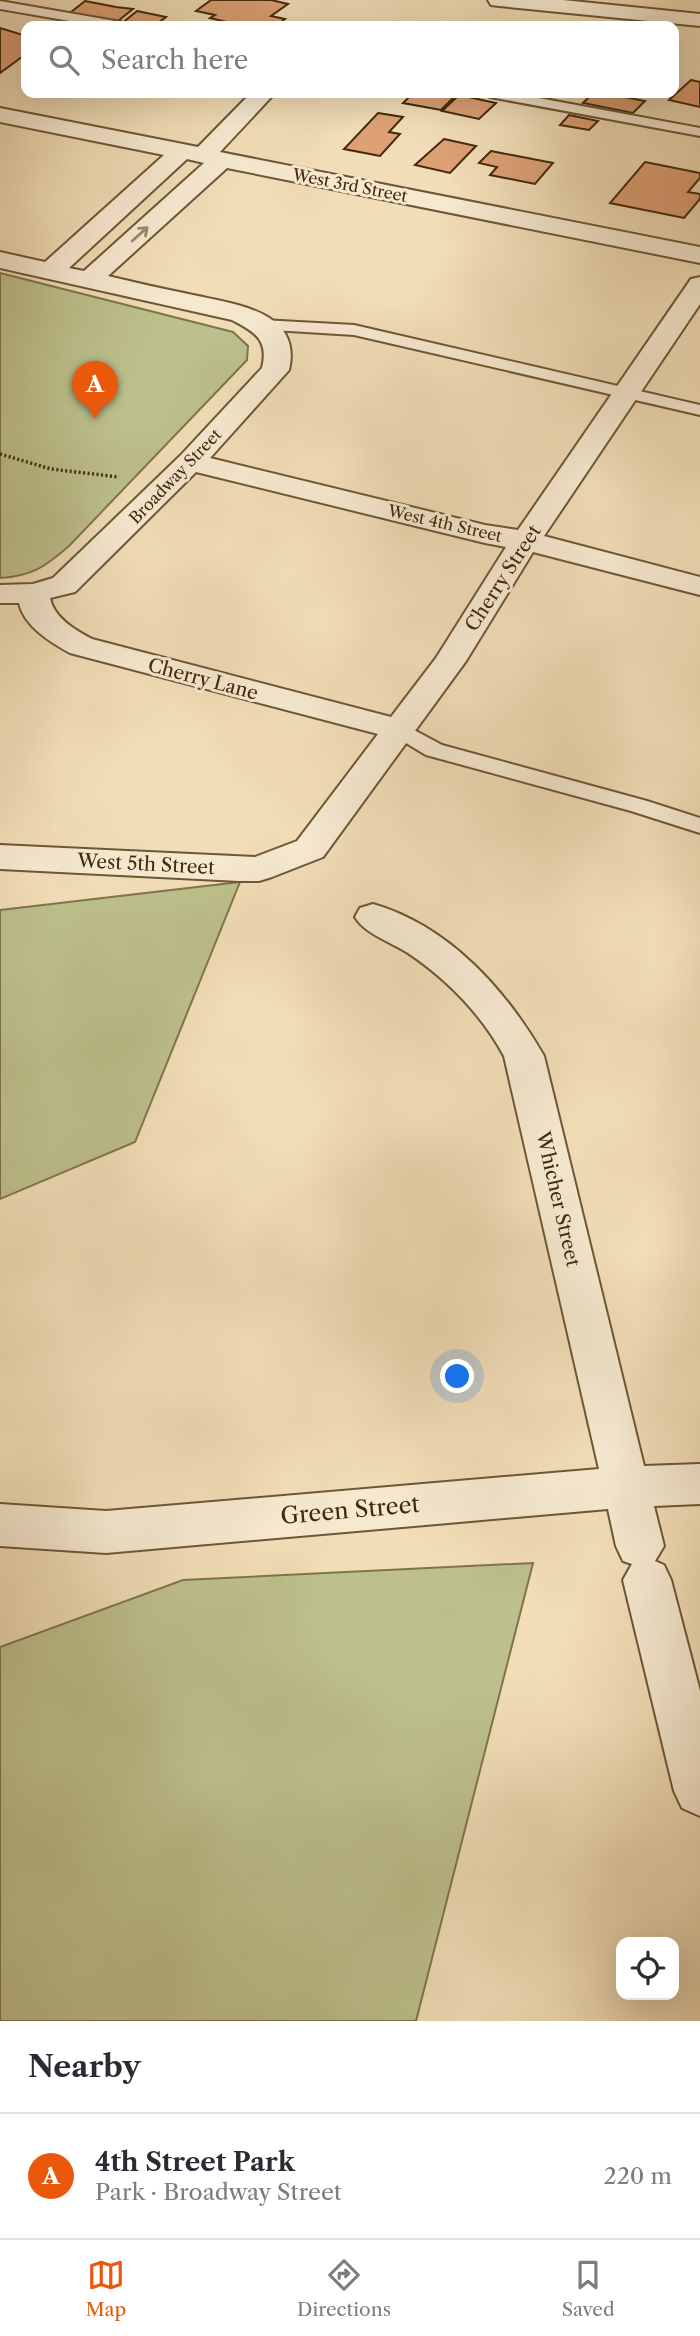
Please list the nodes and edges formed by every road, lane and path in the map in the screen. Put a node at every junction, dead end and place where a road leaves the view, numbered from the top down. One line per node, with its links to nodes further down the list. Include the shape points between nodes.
1 (499, 0): 3 (street)
2 (0, 5): 4 (lane)
3 (700, 20)
4 (92, 21)
5 (259, 98): 9 (street)
6 (517, 98): 8 (lane)
7 (0, 115): 9 (street, West 3rd Street)
8 (700, 132)
9 (203, 155): 10 (street, West 3rd Street); 12 (street); 13 (street, one-way to 9)
10 (700, 255)
11 (0, 260): 12 (street)
12 (49, 272): 13 (street)
13 (89, 280): 15 (street, via 241,314)
14 (700, 285): 16 (street, Cherry Street)
15 (265, 329): 16 (lane, via 354,330); 19 (street, Broadway Street, via 276,339 280,354 275,370)
16 (626, 393): 17 (lane); 21 (street, Cherry Street)
17 (700, 410)
18 (0, 454): 20 (path, via 51,469)
19 (190, 462): 21 (street, West 4th Street); 23 (street, Broadway Street, via 64,585)
20 (124, 478)
21 (527, 541): 22 (street, West 4th Street); 25 (street, Cherry Street, via 450,661)
22 (700, 586)
23 (33, 593): 24 (street); 25 (street, Cherry Lane, via 37,612 81,646)
24 (0, 594)
25 (399, 729): 26 (lane, via 435,750); 28 (street, Cherry Street, via 310,849)
26 (700, 826)
27 (0, 857): 28 (street, West 5th Street, via 239,869 259,869)
28 (290, 858)
29 (373, 917): 31 (street, Whicher Street, via 438,956 477,987 508,1024 524,1056)
30 (700, 1484): 31 (street, Green Street)
31 (626, 1487): 32 (street, Green Street, via 106,1532); 33 (street, Whicher Street)
32 (0, 1524)
33 (700, 1791)

